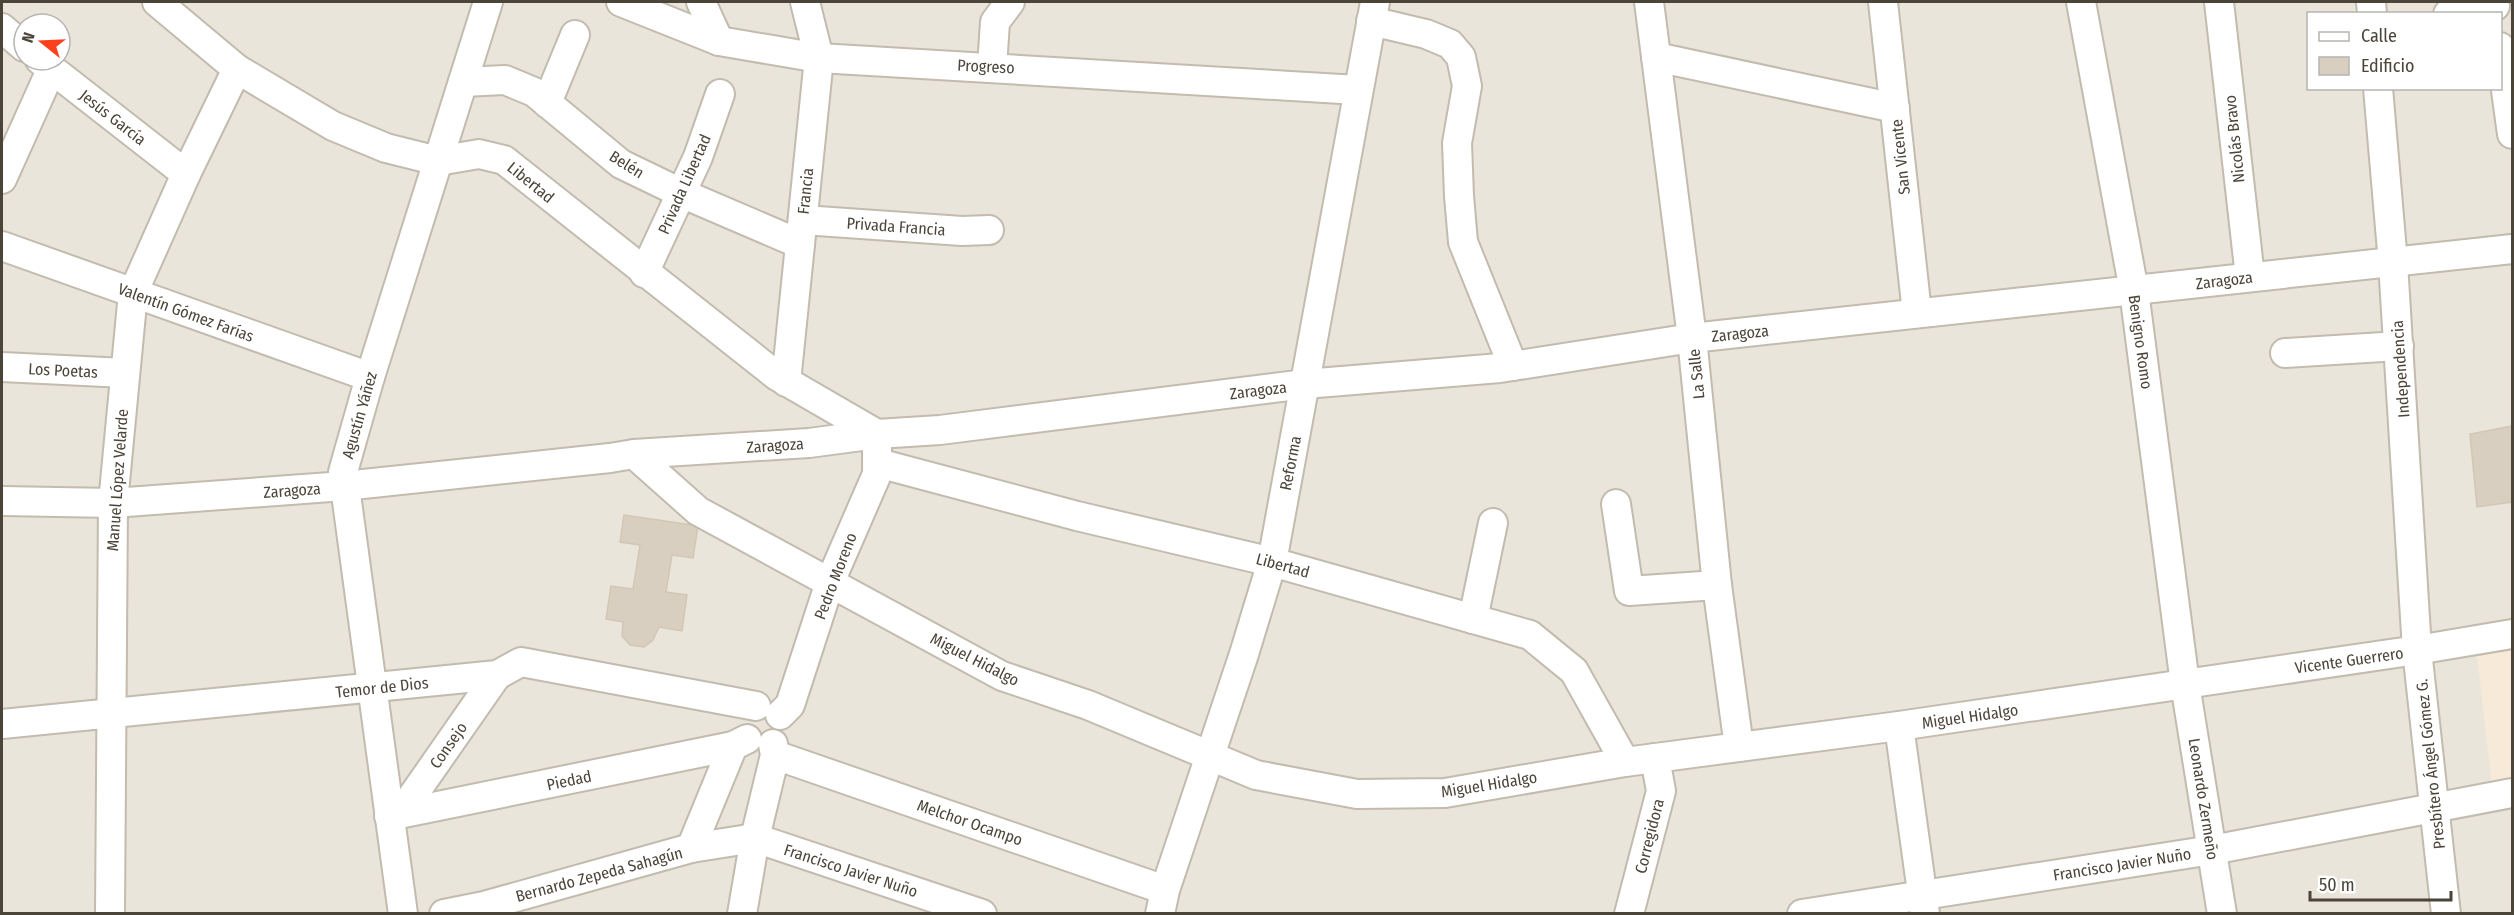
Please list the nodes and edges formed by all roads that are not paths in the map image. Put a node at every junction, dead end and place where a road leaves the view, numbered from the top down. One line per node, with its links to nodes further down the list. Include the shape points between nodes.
1 (157, 2): 18 (street, Libertad)
2 (488, 2): 21 (street, Agustín Yáñez)
3 (621, 2): 13 (street, Progreso)
4 (701, 2): 13 (street)
5 (805, 2): 15 (street, Francia)
6 (1010, 2): 17 (street, via 995,22)
7 (1649, 2): 14 (street, La Salle)
8 (1883, 2): 26 (street, San Vicente)
9 (2081, 2): 39 (street, Benigno Romo)
10 (2219, 2): 38 (street, Nicolás Bravo)
11 (1373, 11): 22 (street, Reforma); 45 (street, via 1450,44 1461,57 1467,87 1458,143 1463,242)
12 (575, 36): 25 (street)
13 (719, 41): 15 (street, Progreso)
14 (1656, 57): 26 (street); 42 (street, La Salle)
15 (819, 58): 17 (street, Progreso); 33 (street, Francia)
16 (2502, 62): 27 (street)
17 (992, 67): 22 (street, Progreso)
18 (237, 69): 28 (street, Libertad, via 333,126 386,148); 29 (street, Manuel López Velarde)
19 (43, 72): 30 (street)
20 (55, 72): 29 (street, Jesús García)
21 (463, 82): 25 (street, Belén, via 506,80 534,92); 28 (street, Agustín Yáñez)
22 (1358, 90): 50 (street, Reforma)
23 (2378, 90): 36 (street, Independencia)
24 (720, 94): 31 (street, Privada Libertad)
25 (547, 103): 31 (street, Belén, via 621,164)
26 (1895, 108): 41 (street, San Vicente)
27 (2512, 134)
28 (438, 161): 37 (street, Libertad, via 479,154 504,160); 48 (street, Agustín Yáñez)
29 (186, 174): 40 (street, Manuel López Velarde)
30 (2, 179)
31 (681, 193): 33 (street, Belén); 37 (street, Privada Libertad)
32 (989, 230): 33 (street, Privada Francia)
33 (801, 232): 49 (street, Francia)
34 (2, 246): 40 (street, Valentín Gómez Farías)
35 (2512, 249): 36 (street, Zaragoza)
36 (2393, 263): 38 (street, Zaragoza); 43 (street, Independencia)
37 (644, 273): 49 (street, Libertad)
38 (2250, 276): 39 (street, Zaragoza)
39 (2134, 291): 41 (street, Zaragoza); 66 (street, Benigno Romo)
40 (133, 293): 47 (street, Manuel López Velarde); 48 (street, Valentín Gómez Farías)
41 (1917, 313): 42 (street, Zaragoza)
42 (1692, 338): 45 (street, Zaragoza); 61 (street, La Salle)
43 (2399, 346): 44 (street); 64 (street, Independencia)
44 (2285, 353)
45 (1513, 366): 50 (street, Zaragoza)
46 (2, 367): 47 (street, Los Poetas)
47 (125, 374): 56 (street, Manuel López Velarde)
48 (370, 377): 54 (street, Agustín Yáñez, via 346,453)
49 (786, 382): 51 (street, Libertad)
50 (1305, 384): 51 (street, Zaragoza, via 940,430); 59 (street, Reforma)
51 (877, 434): 52 (street, Zaragoza, via 809,443); 53 (street, Pedro Moreno)
52 (634, 454): 54 (street, Zaragoza); 60 (street, Miguel Hidalgo, via 698,511)
53 (878, 463): 59 (street, Libertad); 60 (street, Pedro Moreno, via 877,474)
54 (344, 486): 56 (street, Zaragoza); 67 (street, Agustín Yáñez)
55 (2, 501): 56 (street, Zaragoza)
56 (113, 503): 69 (street, Manuel López Velarde)
57 (1616, 504): 61 (street, via 1629,591)
58 (1493, 523): 62 (street)
59 (1272, 562): 62 (street, Libertad); 74 (street, Reforma)
60 (830, 582): 68 (street, Pedro Moreno, via 790,705); 74 (street, Miguel Hidalgo, via 1002,676 1088,705)
61 (1717, 585): 73 (street, La Salle)
62 (1473, 619): 76 (street, Libertad, via 1530,635 1574,671)
63 (2512, 634): 64 (street, Vicente Guerrero)
64 (2417, 650): 66 (street, Vicente Guerrero); 78 (street, Presbítero Ángel Gómez G.)
65 (497, 675): 67 (street, Temor de Dios); 68 (street, Temor de Dios, via 521,662); 79 (street, Consejo)
66 (2185, 684): 71 (street, Miguel Hidalgo); 82 (street, Leonardo Zermeño)
67 (372, 688): 69 (street, Temor de Dios); 79 (street, Agustín Yáñez)
68 (768, 710): 72 (street, via 783,728 778,740); 72 (street, via 750,709 743,720 742,727)
69 (111, 714): 70 (street, Temor de Dios); 85 (street, Manuel López Velarde)
70 (2, 724)
71 (1899, 726): 73 (street, Miguel Hidalgo); 84 (street)
72 (757, 746): 79 (street, Piedad); 80 (street); 81 (street); 83 (street, Melchor Ocampo)
73 (1739, 747): 75 (street, Miguel Hidalgo)
74 (1210, 757): 76 (street, Miguel Hidalgo, via 1256,775 1357,794 1445,793); 83 (street, Reforma)
75 (1655, 758): 76 (street, Miguel Hidalgo); 90 (street, Corregidora, via 1660,791)
76 (1625, 762)
77 (2512, 794): 78 (street, Francisco Javier Nuño)
78 (2435, 809): 82 (street, Francisco Javier Nuño); 93 (street, Presbítero Ángel Gómez G.)
79 (394, 815): 86 (street, Agustín Yáñez)
80 (754, 838): 81 (street, Bernardo Zepeda Sahagún); 88 (street); 89 (street, Francisco Javier Nuño)
81 (692, 848): 87 (street, Bernardo Zepeda Sahagún)
82 (2212, 850): 84 (street, Francisco Javier Nuño); 92 (street, Leonardo Zermeño)
83 (1163, 902)
84 (1924, 904): 91 (street, Francisco Javier Nuño)
85 (110, 914)
86 (403, 914)
87 (444, 914)
88 (742, 914)
89 (982, 914)
90 (1629, 914)
91 (1802, 914)
92 (2222, 914)
93 (2446, 914)

